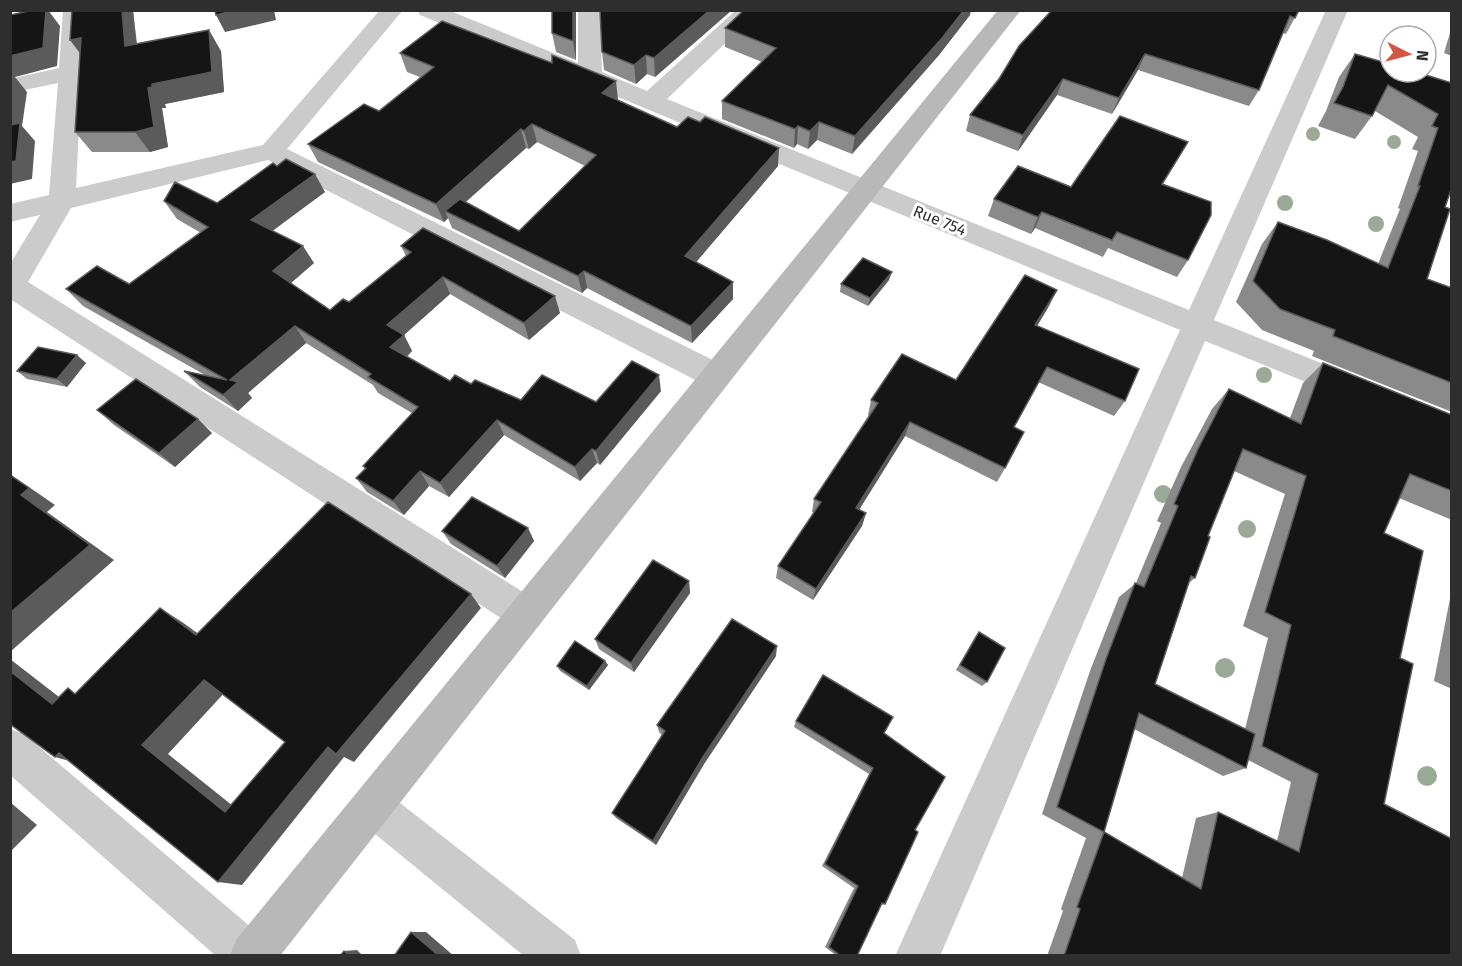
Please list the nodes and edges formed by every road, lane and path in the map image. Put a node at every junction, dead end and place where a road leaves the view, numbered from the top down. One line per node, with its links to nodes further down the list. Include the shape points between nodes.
1 (74, 10): 8 (street)
2 (392, 10): 12 (street)
3 (428, 10): 9 (street, Rue 754)
4 (589, 10): 9 (street)
5 (748, 10): 11 (street)
6 (1010, 10): 13 (street)
7 (1337, 10): 17 (street)
8 (70, 72): 10 (street); 14 (street)
9 (590, 77): 11 (street, Rue 754)
10 (10, 86)
11 (650, 101): 13 (street, Rue 754)
12 (271, 152): 14 (street); 18 (street)
13 (866, 190): 17 (street, Rue 754); 18 (street)
14 (62, 201): 15 (street); 16 (street)
15 (10, 213)
16 (11, 288): 20 (street)
17 (1197, 325): 19 (street, Rue 754); 25 (street)
18 (716, 376): 20 (street)
19 (1374, 398)
20 (526, 614): 22 (street)
21 (10, 748): 23 (street)
22 (372, 806): 23 (street); 24 (street)
23 (251, 956)
24 (559, 956)
25 (917, 956)

